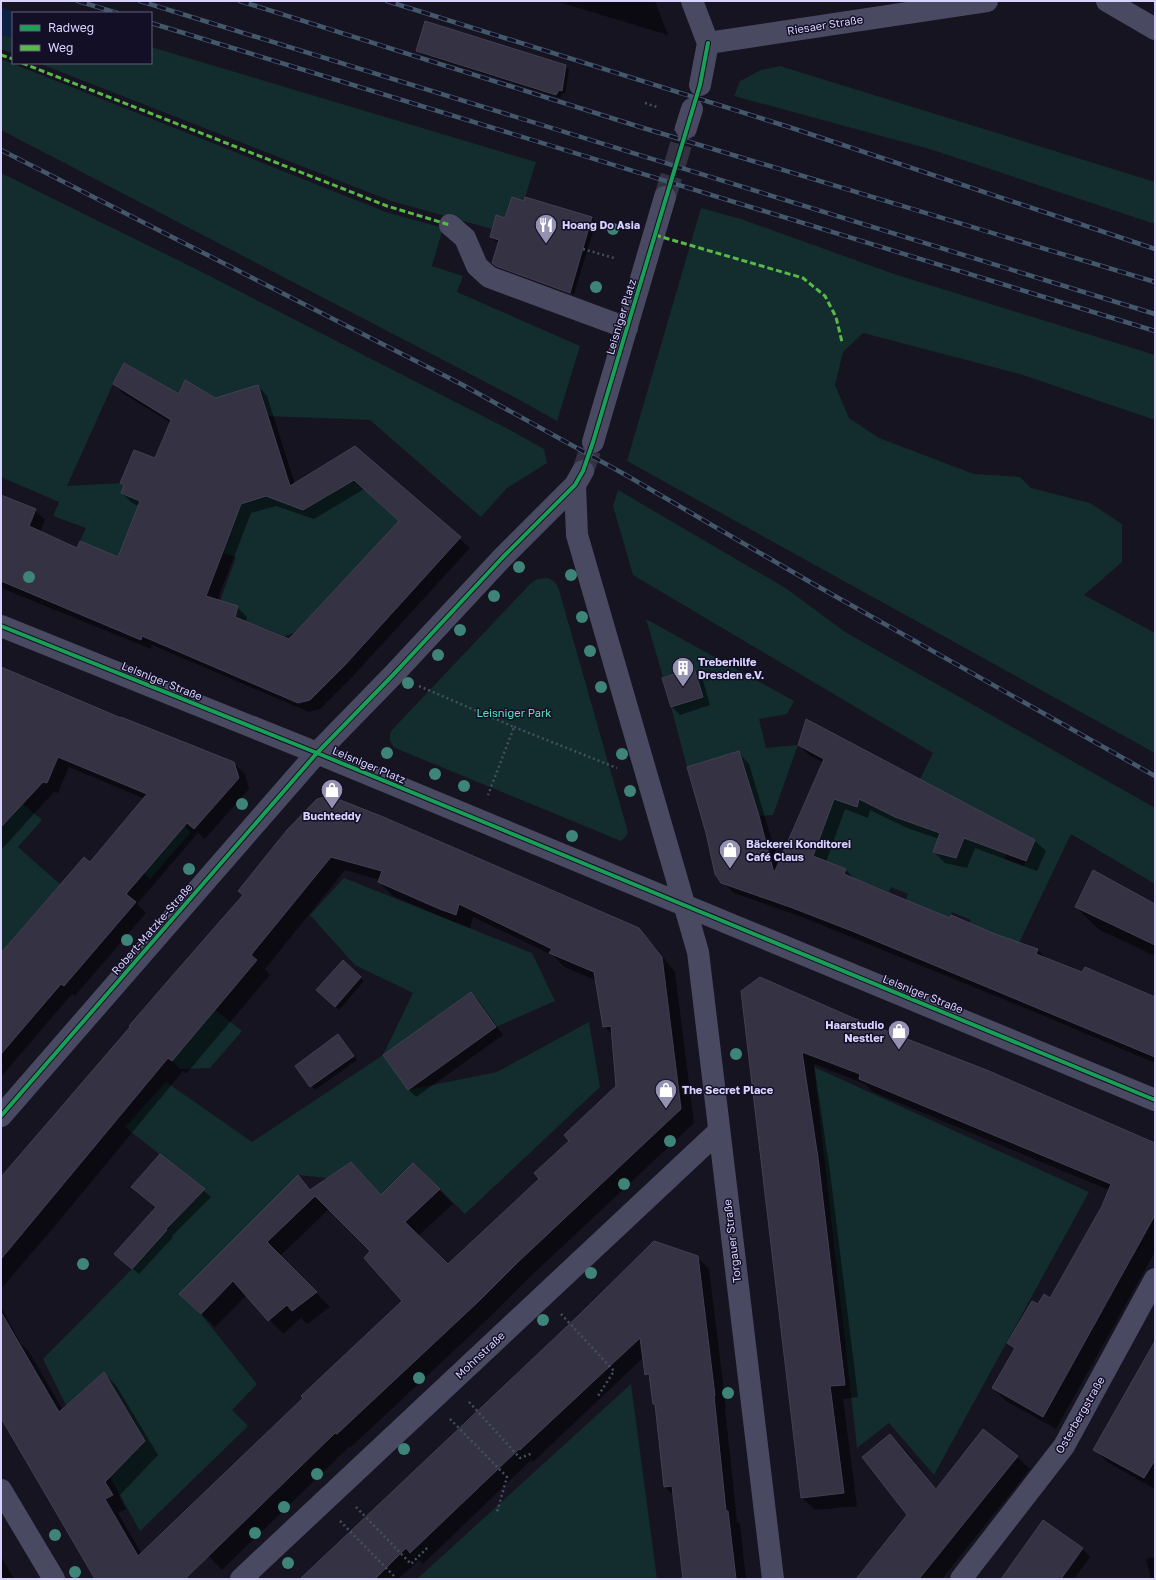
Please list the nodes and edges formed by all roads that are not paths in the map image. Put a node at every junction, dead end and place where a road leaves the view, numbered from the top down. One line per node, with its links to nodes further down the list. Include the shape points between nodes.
1 (692, 1): 5 (street)
2 (987, 1): 5 (street, Riesaer Straße)
3 (1107, 1): 4 (street)
4 (1155, 29)
5 (708, 43): 6 (street)
6 (700, 85)
7 (665, 197): 9 (street, Leisniger Platz)
8 (450, 225): 9 (street, via 465,238 477,266 489,277)
9 (627, 328): 10 (street, Leisniger Platz)
10 (593, 442)
11 (1, 626): 12 (street, Leisniger Straße)
12 (317, 753): 13 (street, Leisniger Platz); 13 (street, Leisniger Platz, via 579,478 577,535); 15 (street, Robert-Matzke-Straße)
13 (684, 905): 14 (street, Leisniger Straße); 16 (street, Torgauer Straße, via 698,952)
14 (1155, 1100)
15 (1, 1116)
16 (719, 1131): 20 (street, Mohnstraße); 21 (street, Torgauer Straße)
17 (1155, 1279): 22 (street, Osterbergstraße, via 1064,1446)
18 (1, 1490): 19 (street)
19 (54, 1579)
20 (241, 1579)
21 (773, 1579)
22 (961, 1579)

